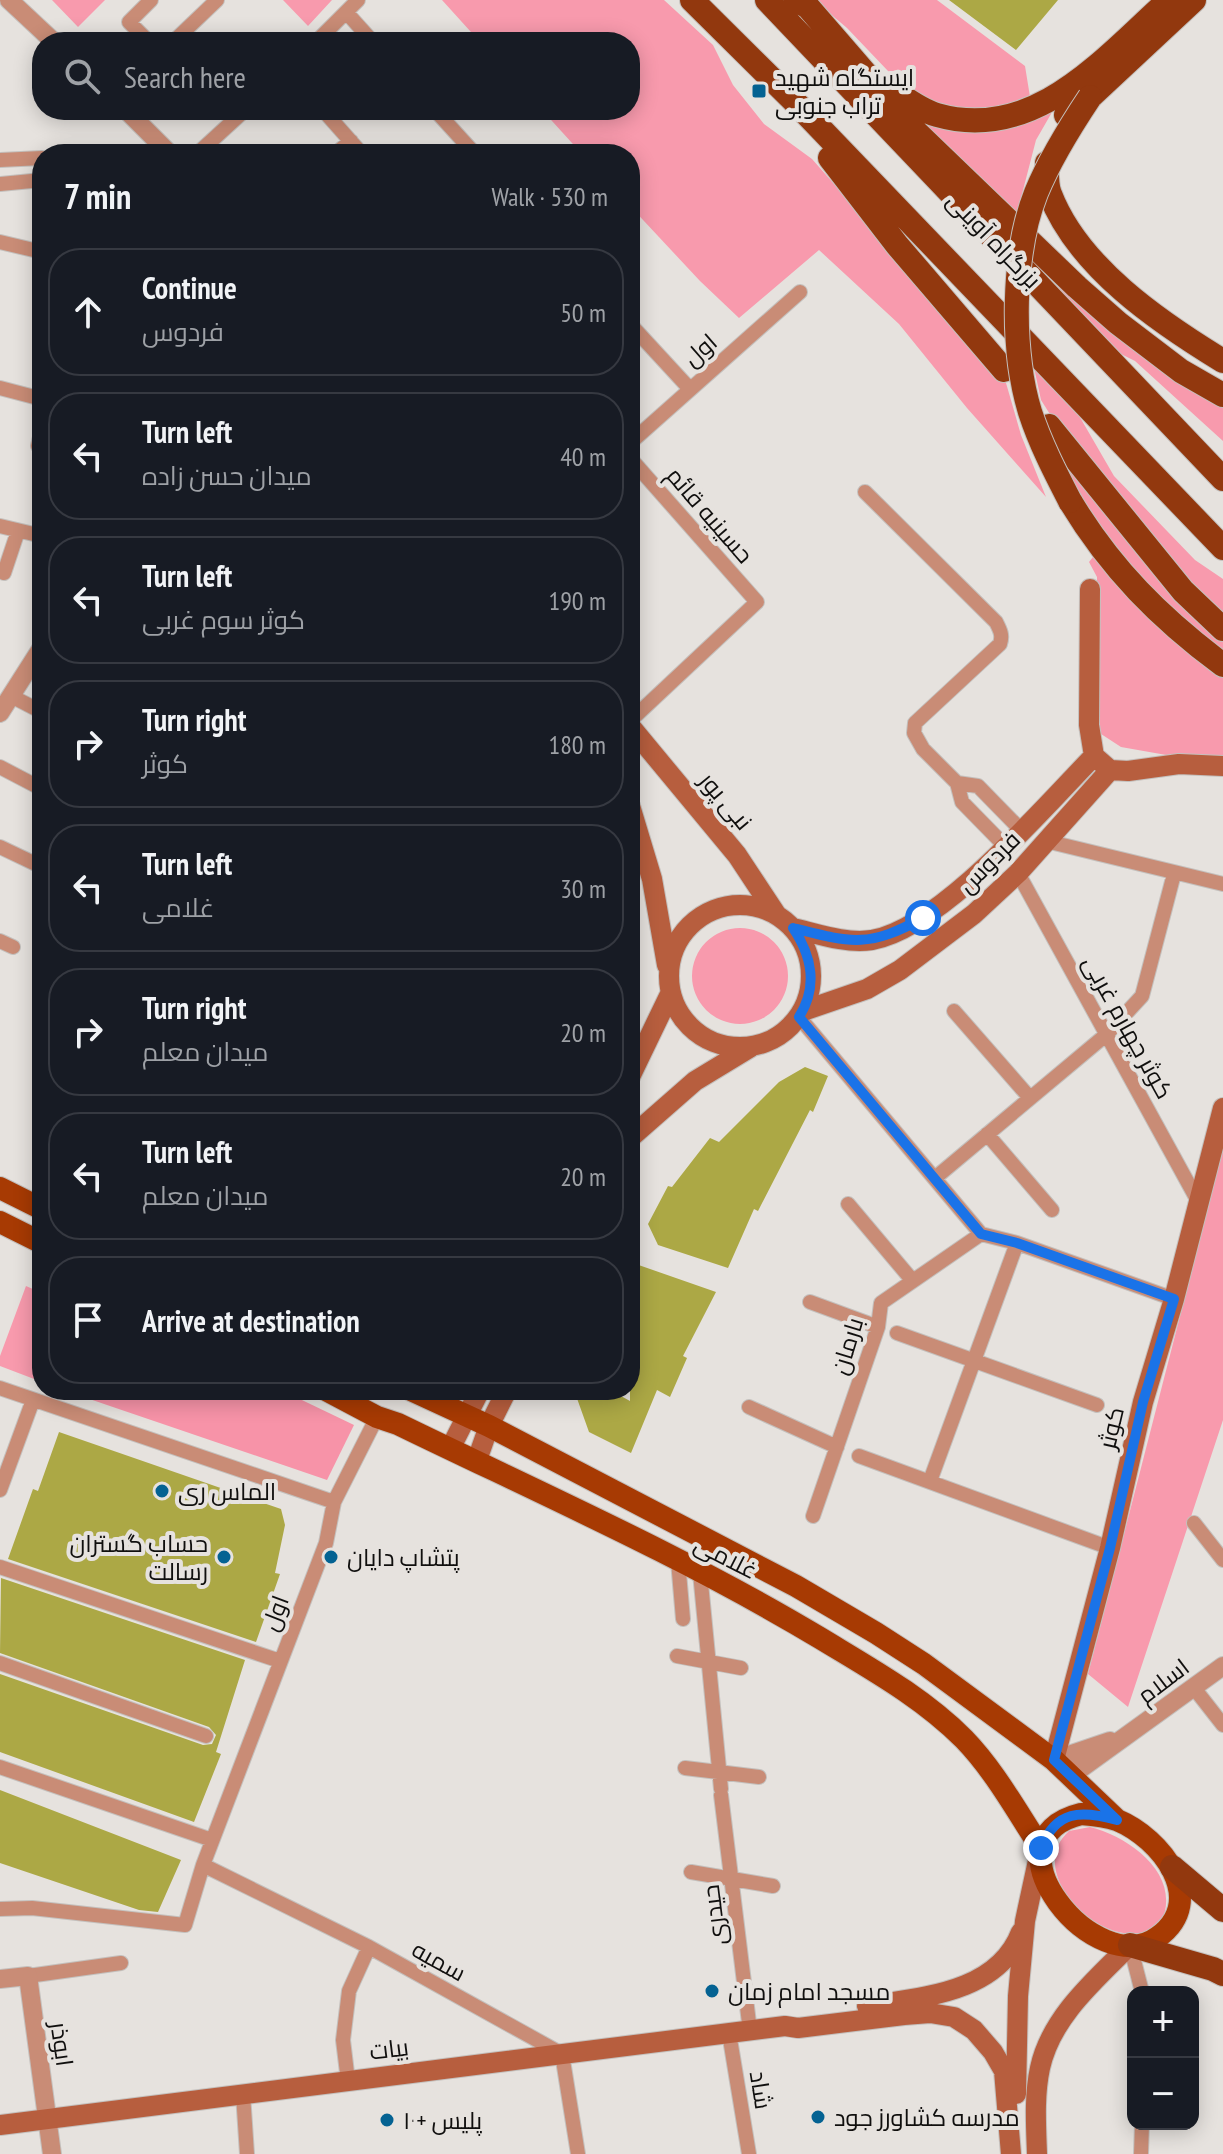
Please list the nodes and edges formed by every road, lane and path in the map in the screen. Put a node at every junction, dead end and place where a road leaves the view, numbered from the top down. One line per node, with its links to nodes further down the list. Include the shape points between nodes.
1 (9, 0): 11 (street)
2 (151, 0): 12 (street, via 129,22)
3 (217, 0): 13 (street)
4 (358, 0): 10 (street)
5 (692, 0): 18 (highway)
6 (767, 0): 46 (highway, بزرگراه آوینی)
7 (796, 0): 17 (highway)
8 (1169, 0): 16 (highway)
9 (1194, 0): 56 (highway, bridge, via 1090,97 1071,125 1036,195 1023,243 1019,346 1029,411 1046,455 1096,543 1139,594)
10 (346, 12): 14 (street); 15 (street)
11 (43, 32)
12 (139, 32)
13 (183, 32)
14 (326, 32)
15 (364, 32)
16 (1097, 67): 17 (highway, via 1047,103 987,120 934,115); 37 (highway, via 1052,141 1049,192 1075,240 1118,285)
17 (870, 78): 41 (highway, via 917,133 1077,287 1181,371)
18 (792, 99): 38 (highway, via 897,245); 51 (highway, بزرگراه آوینی)
19 (136, 120): 24 (street)
20 (234, 120): 25 (street)
21 (332, 120): 23 (street)
22 (444, 120): 28 (street)
23 (351, 141): 26 (street); 27 (street)
24 (160, 144)
25 (208, 144)
26 (347, 144)
27 (354, 144)
28 (466, 144)
29 (32, 158): 30 (street)
30 (0, 160)
31 (32, 181): 32 (street)
32 (0, 184)
33 (0, 242): 34 (street)
34 (32, 250)
35 (800, 292): 40 (street, اول)
36 (640, 335): 40 (street)
37 (1223, 361)
38 (1004, 370)
39 (0, 388): 42 (street)
40 (689, 388): 44 (street, اول)
41 (1223, 395)
42 (32, 396)
43 (1049, 426): 54 (highway, via 1183,591)
44 (640, 434)
45 (640, 469): 60 (street, حسینیه قائم, via 757,602)
46 (1223, 479)
47 (865, 492): 66 (street, via 996,622 1002,637 915,723 923,749)
48 (0, 526): 49 (street)
49 (18, 531): 50 (street); 52 (street)
50 (32, 534)
51 (1223, 548)
52 (4, 573)
53 (1090, 589): 62 (main road, via 1089,725)
54 (1223, 629)
55 (32, 663): 57 (street)
56 (1223, 665)
57 (11, 696): 58 (street); 59 (street)
58 (32, 707)
59 (0, 713)
60 (640, 713)
61 (640, 735): 77 (main road, نبی پور, via 737,855)
62 (1094, 756): 65 (main road); 68 (main road, فردوس)
63 (1223, 766): 65 (main road)
64 (0, 767): 67 (street)
65 (1110, 770): 70 (main road, فردوس)
66 (957, 783): 68 (street, via 978,786); 72 (street, via 962,802)
67 (32, 784)
68 (1021, 830): 72 (main road, فردوس)
69 (640, 839): 79 (main road)
70 (1046, 841): 74 (main road, فردوس); 75 (street)
71 (0, 847): 73 (street)
72 (1006, 847): 78 (main road, فردوس, via 949,898 893,935 845,940)
73 (32, 862)
74 (1018, 873): 82 (main road, فردوس, via 900,970); 83 (street, کوثر چهارم غربی)
75 (1174, 874): 76 (street); 83 (street, via 1142,996)
76 (1223, 884)
77 (776, 914): 78 (main road); 79 (main road, via 737,904 717,908 699,917 678,940)
78 (793, 928): 82 (main road, via 811,968)
79 (668, 968): 80 (main road)
80 (670, 994): 84 (main road, via 678,1014 709,1042); 85 (main road)
81 (954, 1011): 86 (street)
82 (801, 1014): 84 (main road, via 778,1037); 90 (street)
83 (1107, 1034): 86 (street); 92 (street, کوثر چهارم غربی)
84 (751, 1047): 88 (main road, via 695,1081)
85 (640, 1056)
86 (1030, 1098): 89 (street)
87 (1223, 1108): 92 (main road, کوثر)
88 (640, 1130)
89 (987, 1134): 90 (street); 95 (street)
90 (935, 1178): 97 (street)
91 (0, 1188): 93 (main road)
92 (1199, 1203): 101 (main road, کوثر)
93 (32, 1204)
94 (848, 1204): 100 (street)
95 (1052, 1210)
96 (0, 1222): 98 (main road)
97 (981, 1234): 99 (street); 100 (street, بارمان)
98 (32, 1238)
99 (1017, 1243): 101 (street); 105 (street)
100 (912, 1280): 103 (street, بارمان, via 881,1303)
101 (1174, 1299): 127 (main road, کوثر, via 1143,1402)
102 (810, 1302): 103 (street)
103 (878, 1327): 118 (street, بارمان)
104 (897, 1333): 105 (street)
105 (974, 1361): 113 (street); 122 (street)
106 (0, 1388): 107 (street)
107 (32, 1400)
108 (33, 1400): 123 (street); 124 (street)
109 (345, 1400): 115 (main road, غلامی)
110 (432, 1400): 116 (main road, غلامی)
111 (475, 1400): 116 (main road)
112 (502, 1400): 117 (main road)
113 (1097, 1405)
114 (749, 1407): 118 (street)
115 (377, 1417): 119 (main road, غلامی); 124 (street, اول)
116 (467, 1417): 117 (main road, غلامی); 119 (main road)
117 (489, 1426): 121 (main road); 143 (main road, غلامی, via 863,1625)
118 (837, 1447): 125 (street, بارمان)
119 (450, 1449): 121 (main road, غلامی)
120 (859, 1456): 122 (street)
121 (477, 1460): 129 (main road, غلامی)
122 (930, 1481): 127 (street)
123 (0, 1490)
124 (334, 1502): 134 (street, اول, via 326,1543)
125 (813, 1516)
126 (1194, 1523): 128 (street)
127 (1110, 1548): 143 (main road, کوثر)
128 (1223, 1560)
129 (678, 1561): 131 (main road, غلامی); 132 (street)
130 (0, 1567): 134 (street)
131 (700, 1573): 135 (street, حیدری); 151 (main road, غلامی, via 924,1702 988,1767)
132 (683, 1619)
133 (677, 1656): 135 (street)
134 (280, 1661): 150 (street, اول)
135 (708, 1661): 138 (street); 146 (street, حیدری)
136 (0, 1663): 142 (street)
137 (1223, 1666): 139 (street, اسلام)
138 (741, 1668)
139 (1194, 1688): 140 (street); 141 (street, اسلام)
140 (1223, 1725)
141 (1131, 1734): 143 (street); 147 (street, اسلام)
142 (206, 1736)
143 (1054, 1760): 147 (main road, غلامی)
144 (0, 1767): 150 (street)
145 (685, 1768): 146 (street)
146 (719, 1771): 148 (street); 155 (street, حیدری)
147 (1072, 1775): 149 (main road, غلامی)
148 (759, 1777)
149 (1117, 1820): 151 (main road, via 1081,1814 1065,1818 1047,1833); 153 (main road, via 1148,1840)
150 (212, 1840): 152 (street, اول)
151 (1041, 1848): 159 (main road); 160 (main road, via 1049,1886 1073,1921 1095,1936)
152 (203, 1865): 157 (street, اول, via 185,1925); 161 (street, سمیه)
153 (1172, 1867): 158 (highway); 160 (main road, via 1181,1902 1170,1928 1152,1942)
154 (691, 1872): 155 (street)
155 (732, 1881): 156 (street); 168 (street, حیدری)
156 (773, 1886)
157 (0, 1909)
158 (1223, 1910)
159 (1025, 1921): 167 (main road, via 1007,1957 967,1985 926,1997 796,2018); 180 (main road)
160 (1130, 1945): 163 (highway); 166 (street); 181 (main road, via 1056,2026 1045,2048 1036,2100)
161 (369, 1947): 170 (street, سمیه); 171 (street, via 349,1991 343,2040)
162 (121, 1963): 164 (street)
163 (1220, 1965)
164 (28, 1976): 165 (street); 173 (street, ابوذر)
165 (0, 1979)
166 (1140, 1986)
167 (785, 2026): 168 (main road, بیات); 180 (main road, via 930,2013 954,2017 974,2030 1004,2071)
168 (750, 2031): 169 (main road, بیات)
169 (729, 2033): 170 (main road, بیات); 179 (street, شاد)
170 (562, 2054): 171 (main road, بیات); 178 (street)
171 (348, 2081): 172 (main road, بیات)
172 (243, 2094): 173 (main road, بیات); 177 (street)
173 (48, 2119): 174 (main road, بیات); 176 (street, ابوذر)
174 (0, 2125)
175 (1142, 2130): 182 (street)
176 (52, 2154)
177 (247, 2154)
178 (578, 2154)
179 (749, 2154)
180 (1012, 2154)
181 (1037, 2154)
182 (1141, 2154)

